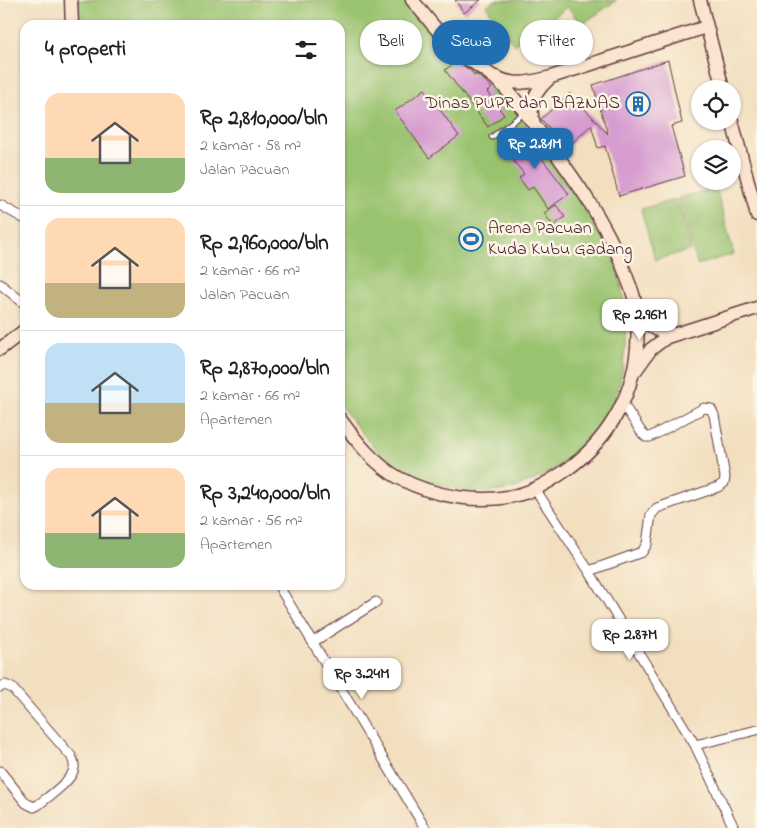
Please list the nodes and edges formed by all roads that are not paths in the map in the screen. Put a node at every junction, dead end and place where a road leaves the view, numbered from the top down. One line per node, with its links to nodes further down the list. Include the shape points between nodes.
1 (71, 0): 4 (street)
2 (412, 0): 6 (street, via 453,47)
3 (700, 0): 5 (street)
4 (72, 20)
5 (706, 26): 7 (street); 8 (street)
6 (484, 70): 7 (street, via 517,84); 9 (street, via 500,83)
7 (551, 77): 10 (street, via 532,99)
8 (721, 80)
9 (524, 113): 10 (street); 12 (lane)
10 (534, 126): 18 (street, via 591,205 622,263)
11 (734, 130): 14 (street)
12 (492, 137)
13 (0, 205): 15 (street)
14 (757, 215)
15 (20, 216)
16 (0, 284): 17 (street)
17 (20, 300)
18 (635, 301): 21 (street, via 644,320 661,332); 23 (street, via 638,320)
19 (757, 308): 21 (street)
20 (20, 334): 22 (street)
21 (674, 334): 23 (street, via 659,342 643,358)
22 (0, 349)
23 (633, 376): 24 (street)
24 (623, 404): 26 (street, via 605,434 592,448 565,471); 27 (street, via 646,437 704,408 711,409 724,482 657,508 651,515 647,544 642,552)
25 (345, 426): 26 (street, via 377,462 398,478 422,488 481,498 521,494)
26 (536, 489): 27 (street)
27 (589, 570): 33 (street)
28 (281, 590): 30 (street)
29 (376, 602): 30 (street)
30 (313, 642): 35 (street)
31 (0, 687): 34 (street, via 5,684 12,688 71,756 74,767 63,784 34,807 26,803)
32 (757, 730): 33 (street)
33 (695, 745): 36 (street)
34 (0, 771)
35 (425, 828)
36 (734, 828)

